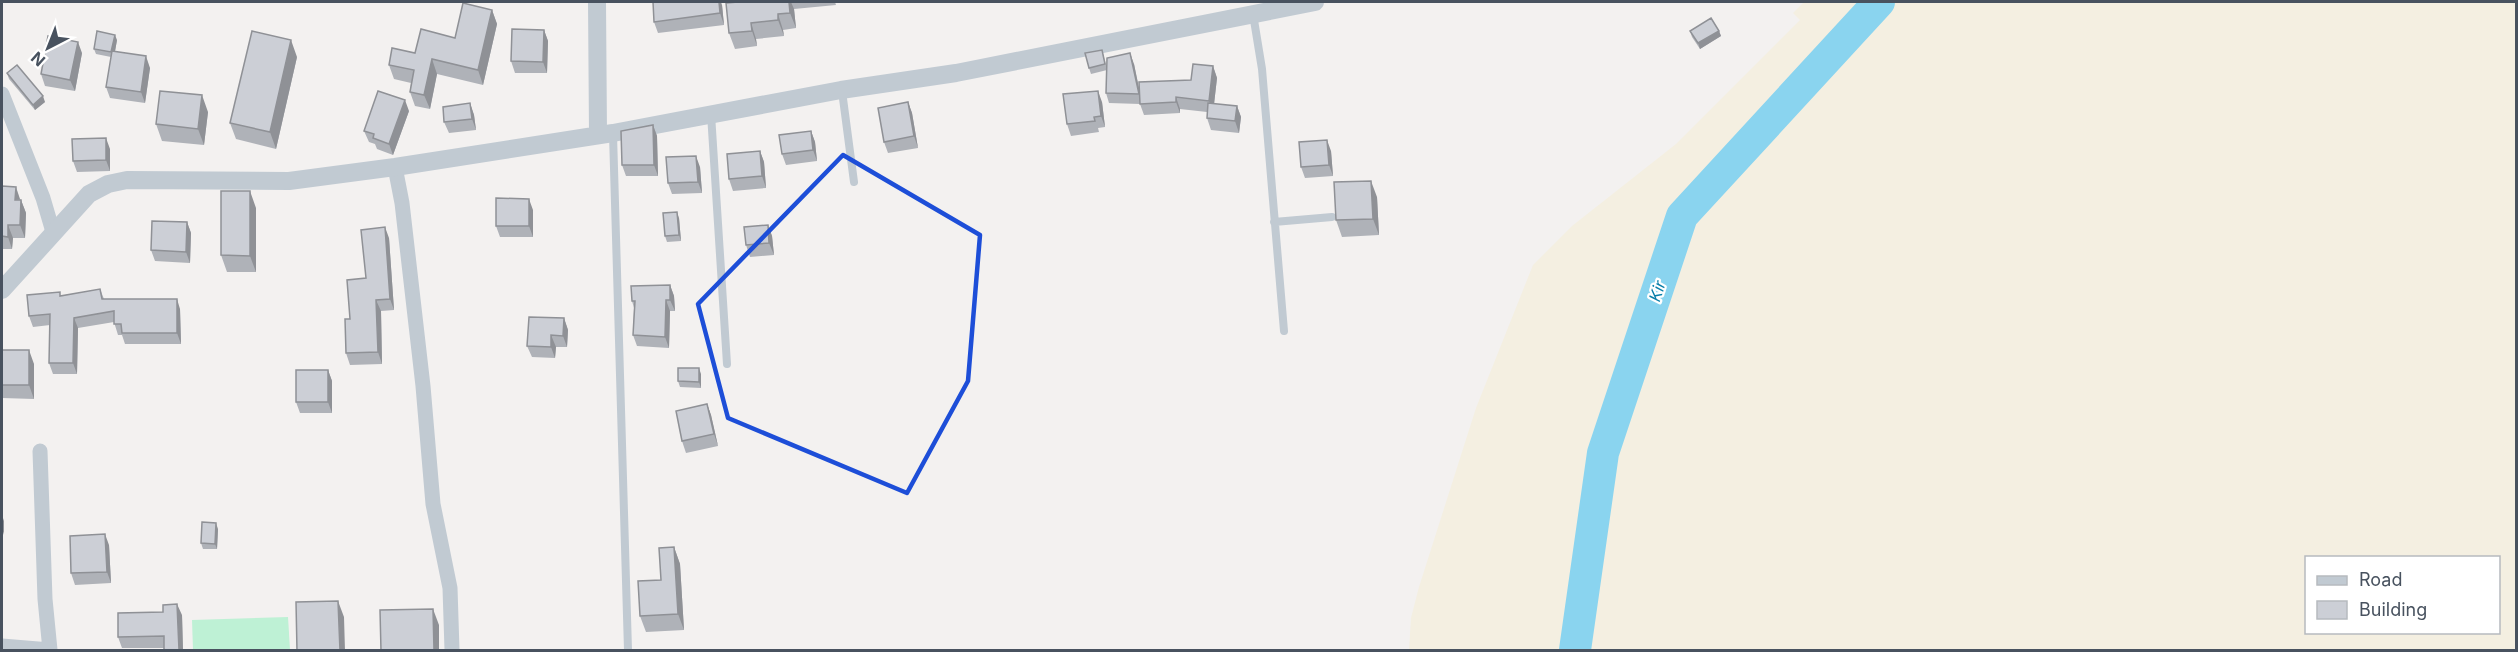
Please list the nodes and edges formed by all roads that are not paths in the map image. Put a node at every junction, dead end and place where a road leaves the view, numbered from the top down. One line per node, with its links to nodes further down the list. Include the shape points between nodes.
1 (597, 2): 7 (street)
2 (1315, 2): 3 (street)
3 (1253, 12): 4 (street, via 956,73); 11 (lane, via 1262,69)
4 (841, 90): 6 (street); 9 (lane)
5 (2, 94): 12 (street)
6 (711, 112): 7 (street); 15 (lane)
7 (606, 133): 8 (street); 20 (lane)
8 (395, 166): 12 (street, via 289,181 127,180 89,194); 19 (street, via 422,375 433,504 450,588)
9 (854, 182)
10 (1332, 217): 11 (lane)
11 (1274, 222): 14 (lane)
12 (53, 231): 13 (street)
13 (2, 290)
14 (1284, 331)
15 (727, 364)
16 (40, 451): 18 (street)
17 (2, 646): 18 (street)
18 (50, 651)
19 (452, 651)
20 (628, 651)

